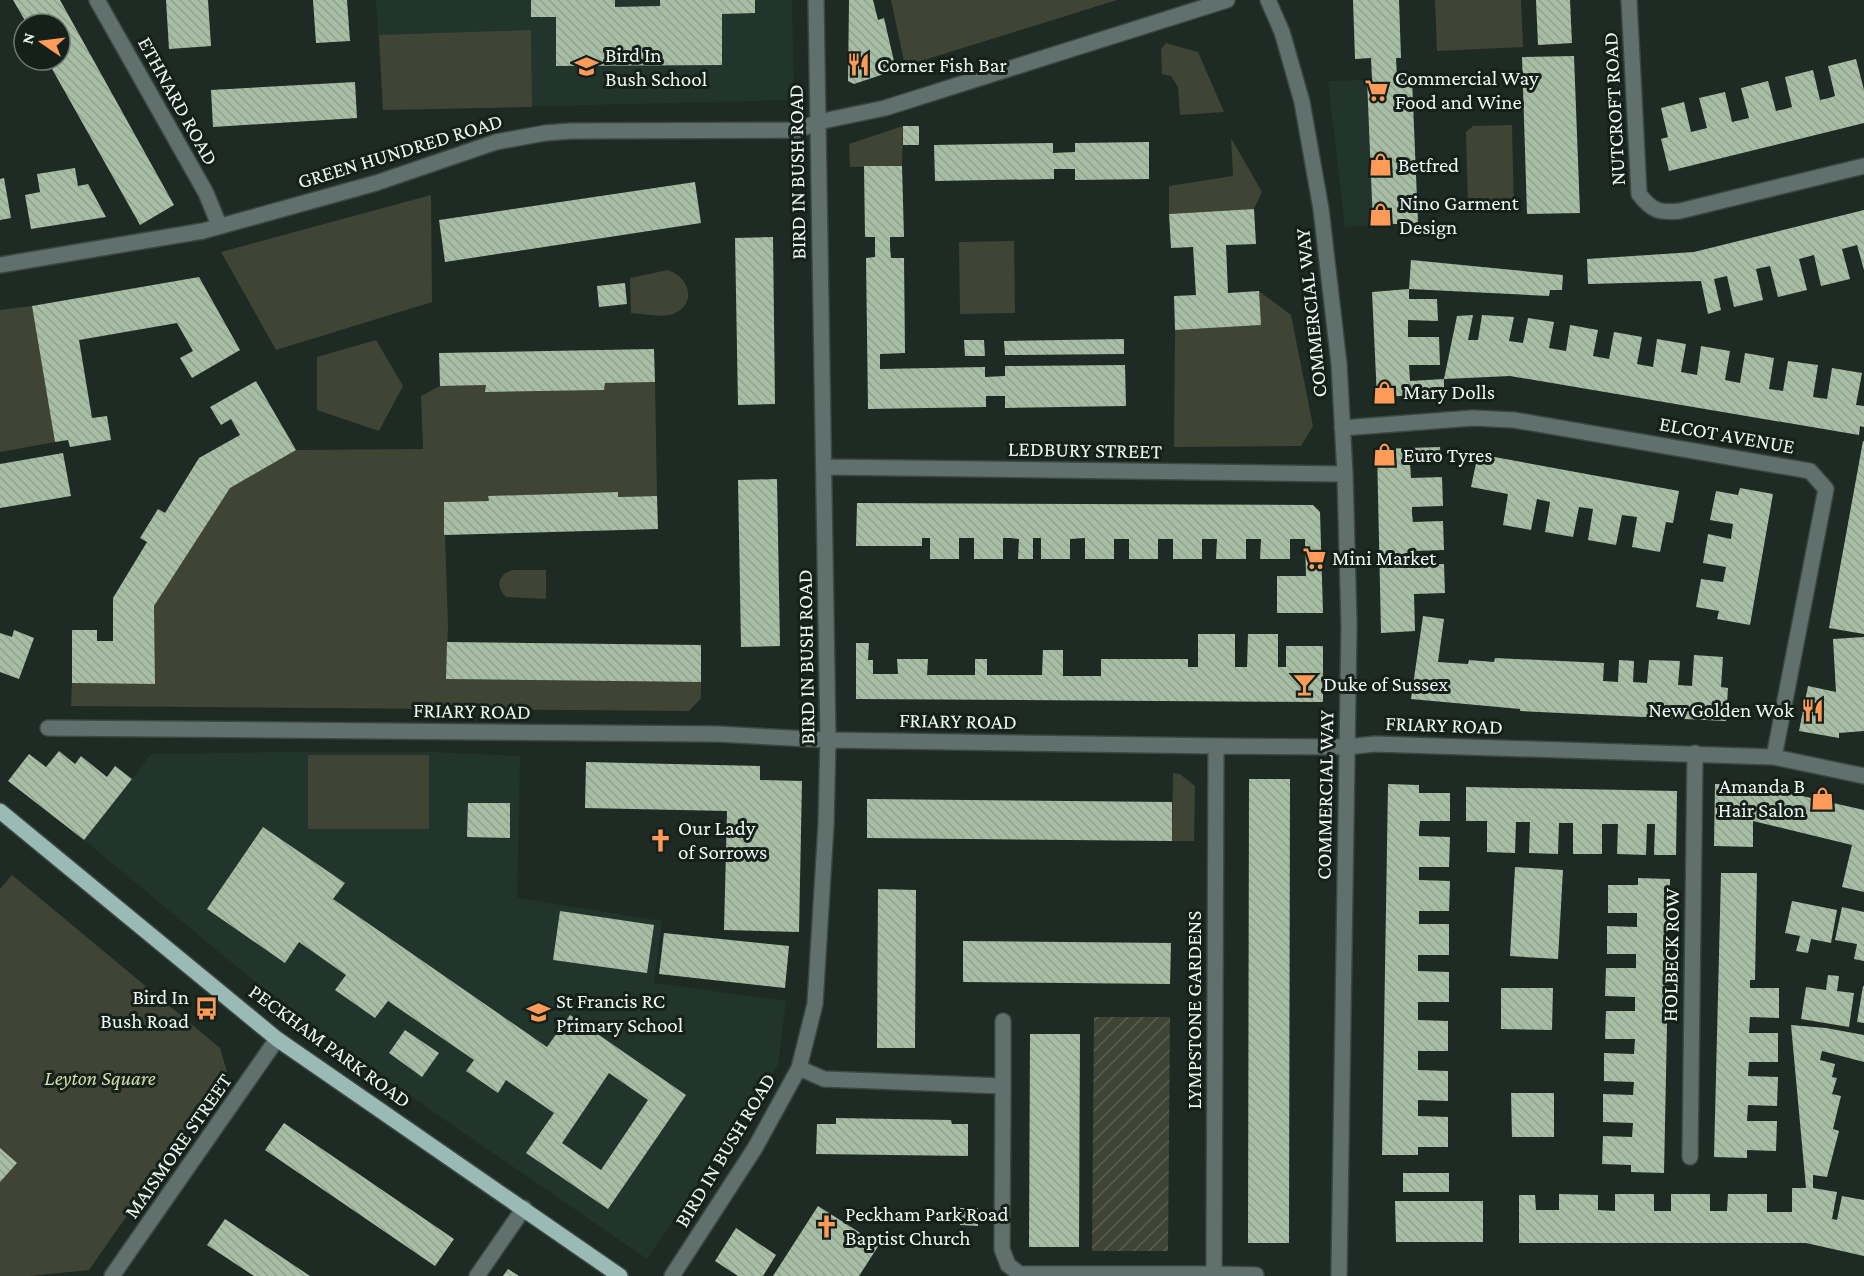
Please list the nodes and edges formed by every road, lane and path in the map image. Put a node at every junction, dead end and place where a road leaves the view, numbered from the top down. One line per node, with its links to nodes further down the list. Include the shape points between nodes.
1 (97, 0): 8 (street, ETHNARD ROAD, via 206,193)
2 (816, 0): 6 (street, BIRD IN BUSH ROAD)
3 (1227, 0): 6 (street, GREEN HUNDRED ROAD, via 885,108)
4 (1269, 0): 10 (street, COMMERCIAL WAY, via 1302,102 1319,198 1334,307)
5 (1629, 0): 7 (street, NUTCROFT ROAD, via 1639,194 1648,206 1663,213 1680,211)
6 (818, 122): 8 (street, GREEN HUNDRED ROAD, via 798,130 571,132 506,140 376,183); 11 (street, BIRD IN BUSH ROAD)
7 (1864, 165)
8 (219, 225): 9 (street, GREEN HUNDRED ROAD, via 203,231)
9 (0, 265)
10 (1342, 428): 12 (street, COMMERCIAL WAY); 18 (street, ELCOT AVENUE, via 1473,418 1514,420 1810,471 1826,489)
11 (824, 467): 12 (street, LEDBURY STREET); 14 (street, BIRD IN BUSH ROAD)
12 (1345, 474): 16 (street, COMMERCIAL WAY, via 1349,602)
13 (48, 728): 14 (street, FRIARY ROAD, via 717,734)
14 (828, 740): 15 (street, FRIARY ROAD); 23 (street, BIRD IN BUSH ROAD, via 815,1004)
15 (1216, 746): 16 (street, FRIARY ROAD); 27 (street, LYMPSTONE GARDENS)
16 (1346, 747): 17 (street, FRIARY ROAD, via 1375,744); 33 (street, COMMERCIAL WAY)
17 (1695, 753): 18 (street, FRIARY ROAD); 25 (street, HOLBECK ROW)
18 (1774, 757): 19 (street, FRIARY ROAD)
19 (1864, 776)
20 (0, 811): 22 (main road, PECKHAM PARK ROAD)
21 (1003, 1021): 24 (street)
22 (278, 1039): 26 (main road, PECKHAM PARK ROAD); 29 (street, MAISMORE STREET)
23 (798, 1068): 24 (street, via 824,1079); 32 (street, BIRD IN BUSH ROAD, via 755,1148)
24 (1003, 1086): 27 (street, via 1002,1248 1008,1265 1020,1274)
25 (1690, 1157)
26 (524, 1208): 30 (street); 31 (main road, PECKHAM PARK ROAD)
27 (1214, 1274): 28 (street)
28 (1256, 1275)
29 (112, 1276)
30 (477, 1276)
31 (620, 1276)
32 (672, 1276)
33 (1339, 1276)

